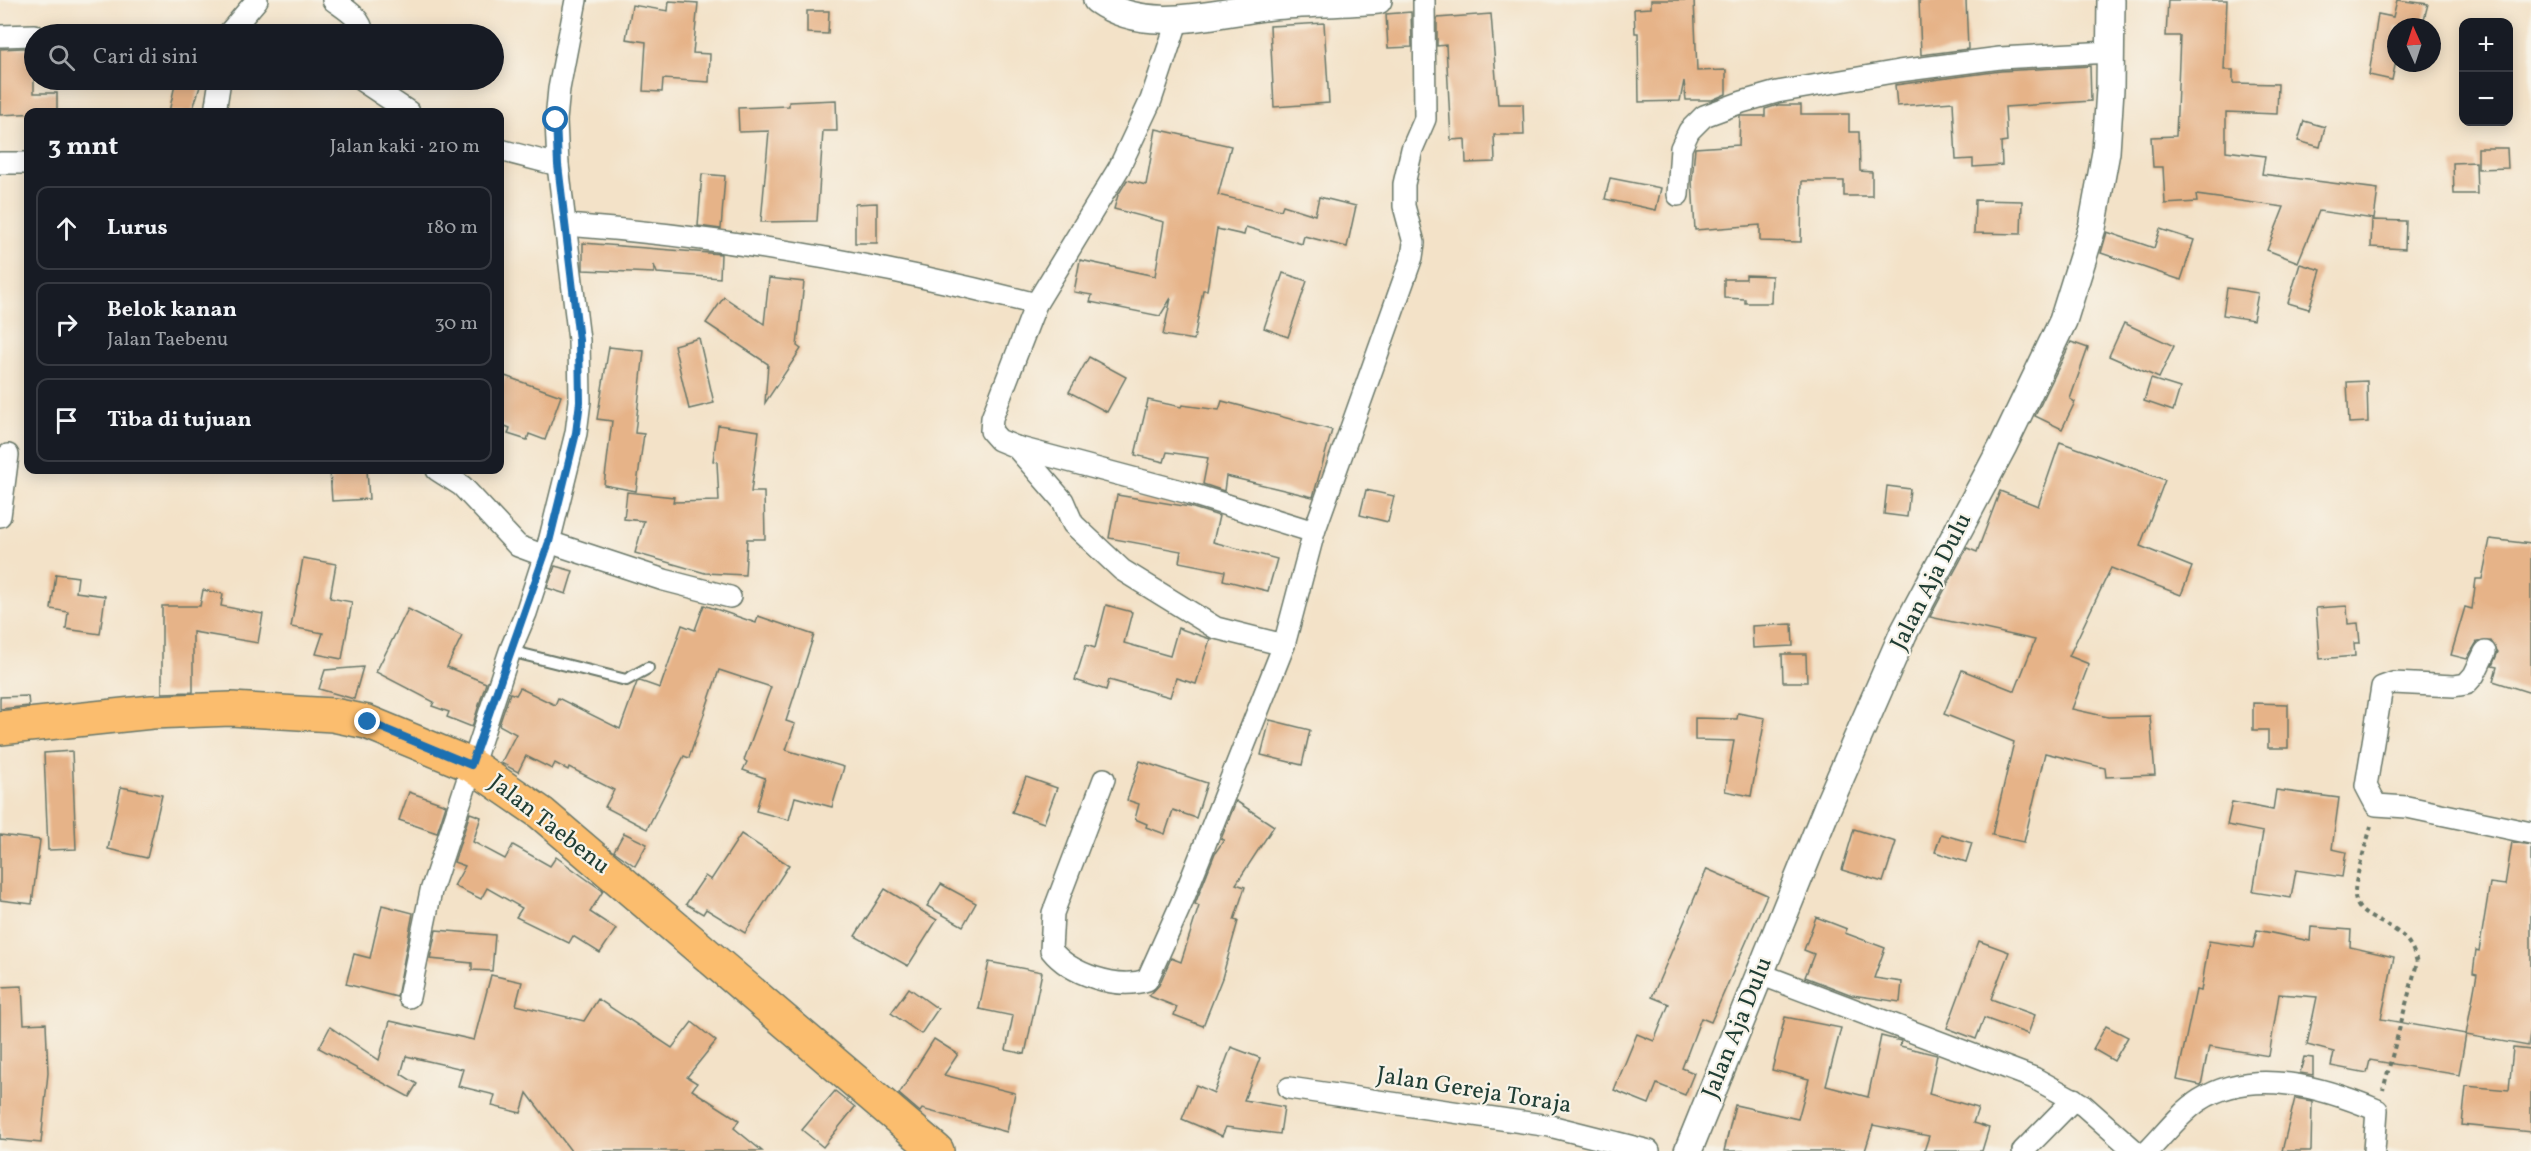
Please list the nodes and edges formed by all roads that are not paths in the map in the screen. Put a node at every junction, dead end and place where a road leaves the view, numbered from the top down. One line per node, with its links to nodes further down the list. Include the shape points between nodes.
1 (257, 0): 10 (street)
2 (333, 0): 11 (street)
3 (576, 0): 22 (street, via 558,89)
4 (1096, 0): 9 (street, via 1125,15)
5 (1378, 0): 8 (street)
6 (1424, 0): 30 (street, via 1425,118 1404,184 1404,206 1414,243 1412,257)
7 (2111, 0): 14 (street, Jalan Aja Dulu)
8 (1307, 2): 9 (street)
9 (1178, 19): 25 (street, via 1157,86 1119,168)
10 (237, 24)
11 (361, 24)
12 (24, 35): 13 (street)
13 (0, 36)
14 (2110, 52): 23 (street, via 2010,57 1899,71 1777,92 1742,102 1704,116 1689,131 1681,148); 41 (street, Jalan Aja Dulu, via 2106,152 2092,228 2063,321 2003,446 1903,634)
15 (218, 90): 17 (street)
16 (376, 90): 18 (street)
17 (216, 108)
18 (403, 108)
19 (504, 151): 22 (street)
20 (0, 163): 21 (street)
21 (24, 163)
22 (558, 165): 24 (street)
23 (1678, 195)
24 (567, 225): 25 (street, via 769,246); 31 (street, via 579,340 580,402)
25 (1036, 304): 26 (street, via 992,418 991,431 999,440)
26 (1016, 447): 30 (street, via 1185,492); 33 (street, via 1063,501 1073,524 1122,570 1216,628)
27 (8, 455): 29 (street)
28 (443, 474): 31 (street, via 462,486 518,546)
29 (0, 516)
30 (1314, 532): 33 (street)
31 (547, 549): 32 (street); 34 (street)
32 (730, 597)
33 (1284, 645): 39 (street, via 1178,912 1147,980 1132,985 1108,981 1061,963 1051,950 1053,913)
34 (510, 651): 36 (lane, via 626,680); 38 (street)
35 (2486, 652): 40 (street, via 2466,684 2393,683 2382,687 2366,786 2376,805 2407,807)
36 (648, 668)
37 (0, 728): 38 (main road, Jalan Taebenu, via 152,712 231,709 333,715 368,722)
38 (471, 765): 42 (street, via 431,891); 45 (main road, Jalan Taebenu, via 541,813)
39 (1104, 779)
40 (2531, 833)
41 (1760, 974): 44 (street, via 2034,1078); 47 (street, Jalan Aja Dulu)
42 (410, 997)
43 (1289, 1088): 46 (street, Jalan Gereja Toraja, via 1550,1126)
44 (2074, 1099): 48 (street); 49 (street)
45 (937, 1151)
46 (1649, 1151)
47 (1688, 1151)
48 (2023, 1151)
49 (2135, 1151)
50 (2148, 1151): 51 (street, via 2199,1101 2233,1086 2283,1084 2340,1094 2377,1110)
51 (2374, 1151)

